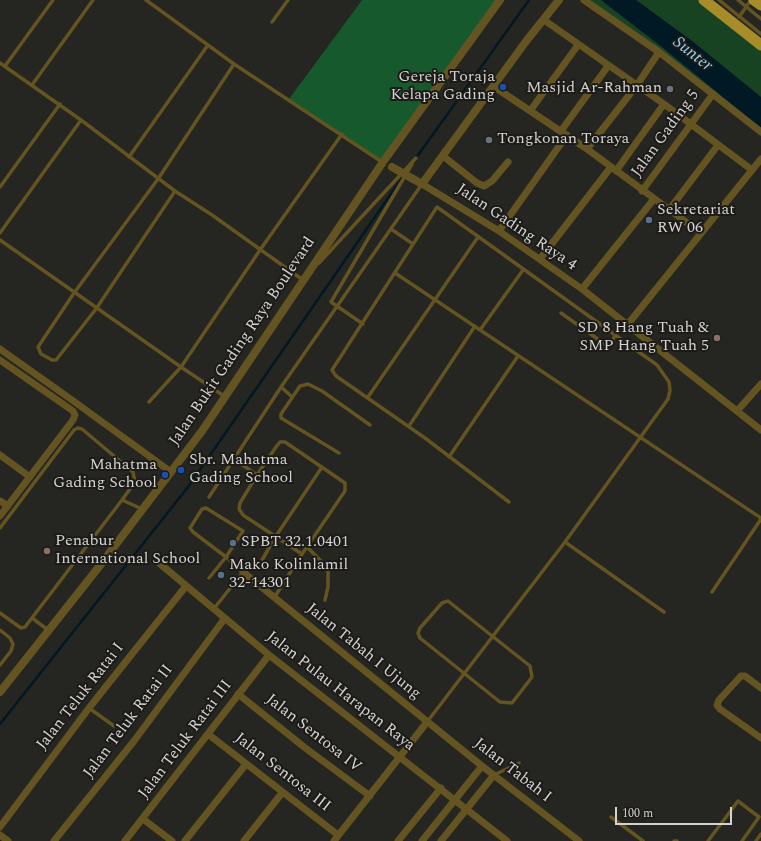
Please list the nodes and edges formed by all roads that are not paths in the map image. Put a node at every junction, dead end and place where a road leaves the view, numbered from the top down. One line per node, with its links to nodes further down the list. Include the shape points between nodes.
1 (53, 0): 24 (lane)
2 (93, 0): 26 (lane)
3 (146, 0): 18 (lane)
4 (288, 0): 16 (lane)
5 (500, 0): 43 (street, Jalan Bukit Gading Raya Boulevard)
6 (560, 0): 14 (street)
7 (584, 0): 21 (street)
8 (704, 0): 15 (highway)
9 (719, 0): 15 (lane)
10 (738, 0): 11 (lane)
11 (750, 2): 12 (highway); 13 (lane); 15 (lane)
12 (761, 5)
13 (761, 19)
14 (544, 20): 19 (street); 28 (street)
15 (737, 20): 17 (lane); 20 (highway)
16 (272, 22)
17 (761, 34)
18 (208, 45): 23 (lane); 41 (lane)
19 (578, 45): 25 (street); 32 (street)
20 (761, 45)
21 (659, 52): 27 (street); 29 (street)
22 (0, 63): 24 (lane)
23 (234, 64): 37 (lane); 47 (lane)
24 (4, 66): 26 (lane)
25 (608, 66): 27 (street); 36 (street)
26 (32, 85): 30 (lane)
27 (637, 85): 31 (street); 39 (street)
28 (493, 86): 32 (street); 40 (street)
29 (713, 94): 34 (street, Jalan Gading 5); 35 (street)
30 (60, 104): 33 (lane); 49 (lane)
31 (664, 104): 34 (street); 45 (street)
32 (530, 111): 36 (street)
33 (81, 120): 41 (lane); 56 (lane)
34 (691, 124): 38 (street); 50 (street, Jalan Gading 5)
35 (761, 132)
36 (564, 133): 39 (street); 55 (street)
37 (342, 134): 43 (lane); 61 (lane)
38 (718, 145): 46 (street); 53 (street)
39 (587, 149): 45 (street)
40 (443, 156): 44 (street, via 477,184 484,186 492,181); 48 (street)
41 (129, 157): 47 (lane)
42 (761, 159): 46 (street)
43 (383, 162): 48 (street, Jalan Gading Raya 4, bridge); 65 (street, Jalan Bukit Gading Raya Boulevard)
44 (508, 162)
45 (614, 169): 50 (street); 62 (street)
46 (752, 170): 57 (street)
47 (158, 179): 51 (lane); 67 (lane)
48 (422, 184): 54 (lane); 55 (street, Jalan Gading Raya 4)
49 (0, 187)
50 (642, 190): 52 (street)
51 (175, 191): 61 (lane); 70 (lane)
52 (654, 199): 53 (street); 66 (street)
53 (669, 210): 57 (street)
54 (391, 229): 60 (lane); 69 (lane)
55 (499, 231): 62 (street, Jalan Gading Raya 4)
56 (0, 233)
57 (701, 233): 73 (street)
58 (478, 237): 60 (lane, via 437,207); 63 (lane); 68 (lane)
59 (0, 240): 67 (lane)
60 (413, 244): 64 (lane)
61 (260, 250): 65 (lane); 80 (lane)
62 (540, 259): 66 (street, Jalan Gading Raya 4)
63 (523, 270): 75 (lane); 76 (lane)
64 (395, 273): 68 (lane); 72 (lane)
65 (302, 281): 69 (lane, via 416,158 330,302); 83 (street, Jalan Bukit Gading Raya Boulevard)
66 (582, 289): 73 (street, Jalan Gading Raya 4)
67 (74, 293): 70 (lane); 70 (lane, via 38,347 41,354 56,360)
68 (436, 300): 74 (lane); 85 (lane)
69 (338, 306): 72 (lane); 82 (lane)
70 (96, 309): 80 (lane)
71 (561, 314): 76 (lane, via 606,345 611,344)
72 (362, 324): 85 (lane, via 332,370 336,376)
73 (628, 324): 87 (street, Jalan Gading Raya 4)
74 (475, 326): 75 (lane); 89 (lane)
75 (480, 330): 78 (lane)
76 (615, 335): 91 (lane, via 657,365 669,382 668,399)
77 (0, 350): 97 (street)
78 (518, 356): 91 (lane); 94 (lane)
79 (0, 360): 99 (street, via 74,413 73,420)
80 (181, 367): 83 (lane); 86 (lane)
81 (761, 384): 87 (street)
82 (281, 387): 84 (lane); 95 (lane)
83 (224, 396): 97 (street, Jalan Bukit Gading Raya Boulevard)
84 (292, 396): 88 (lane, via 300,386 308,384); 92 (lane, via 281,414 282,418)
85 (368, 397): 89 (lane)
86 (149, 402)
87 (737, 411): 90 (street, Jalan Gading Raya 4)
88 (370, 425)
89 (409, 426): 94 (lane)
90 (761, 430)
91 (641, 437): 107 (lane); 110 (lane)
92 (339, 453)
93 (0, 455): 99 (street)
94 (449, 456): 103 (lane)
95 (234, 459): 98 (lane); 100 (lane)
96 (322, 468): 98 (lane, via 294,447 280,442); 109 (lane); 111 (lane, via 345,483 346,487)
97 (171, 472): 105 (street, Jalan Bukit Gading Raya Boulevard)
98 (257, 475): 109 (lane, via 239,509 243,515)
99 (30, 477): 104 (street)
100 (209, 497)
101 (122, 500): 105 (lane); 108 (lane, via 135,482 133,472 78,428); 125 (lane)
102 (0, 501): 104 (street)
103 (508, 502)
104 (8, 506): 106 (street)
105 (142, 509): 128 (street, Jalan Bukit Gading Raya Boulevard)
106 (0, 516)
107 (761, 518): 119 (lane)
108 (0, 528)
109 (276, 536): 112 (lane); 114 (lane)
110 (565, 542): 123 (lane); 129 (lane)
111 (308, 547): 112 (lane); 121 (lane, via 328,571 328,587)
112 (302, 554): 120 (lane)
113 (226, 557): 113 (lane, Jalan Tabah I Ujung, via 242,531 210,509 202,509 190,528); 116 (lane, Jalan Tabah I Ujung); 117 (lane)
114 (262, 560)
115 (159, 563): 118 (street, Jalan Pulau Harapan Raya)
116 (243, 572): 120 (street, Jalan Tabah I Ujung); 122 (lane)
117 (209, 578)
118 (186, 586): 126 (street, Jalan Pulau Harapan Raya); 136 (street, Jalan Teluk Ratai I)
119 (712, 592)
120 (274, 598): 137 (street, Jalan Tabah I Ujung)
121 (324, 600)
122 (216, 606)
123 (664, 612)
124 (0, 613): 125 (lane, via 20,628 25,627)
125 (32, 618): 128 (lane)
126 (224, 618): 130 (street, Jalan Pulau Harapan Raya); 158 (street, Jalan Teluk Ratai II, via 134,741)
127 (0, 630): 131 (lane, via 13,644)
128 (48, 630): 134 (street, Jalan Bukit Gading Raya Boulevard)
129 (493, 636): 132 (lane); 132 (lane, via 530,666 532,676 512,703 500,702); 132 (lane, via 448,601 442,603 420,628 420,638)
130 (269, 655): 135 (street, Jalan Teluk Ratai III); 141 (street, Jalan Pulau Harapan Raya, via 365,731)
131 (0, 665)
132 (465, 673): 137 (lane)
133 (761, 688): 140 (street, via 745,676 741,676 717,705)
134 (0, 692)
135 (238, 694): 139 (street, Jalan Teluk Ratai III); 148 (street, Jalan Sentosa IV)
136 (89, 708): 138 (lane); 153 (street, Jalan Teluk Ratai I)
137 (427, 722): 141 (street); 144 (street, Jalan Tabah I)
138 (114, 726)
139 (208, 734): 143 (street, Jalan Sentosa III); 152 (street, Jalan Teluk Ratai III)
140 (761, 738)
141 (401, 756): 146 (street, Jalan Pulau Harapan Raya); 148 (street)
142 (519, 763): 145 (lane)
143 (246, 764): 147 (street, Jalan Sentosa III); 161 (street)
144 (482, 766): 145 (street, Jalan Tabah I); 149 (street)
145 (494, 775): 150 (street); 167 (street, Jalan Tabah I)
146 (441, 788): 149 (street, Jalan Pulau Harapan Raya); 163 (street)
147 (282, 793): 156 (street, Jalan Sentosa III); 162 (street)
148 (370, 796): 156 (street)
149 (454, 800): 150 (street, Jalan Pulau Harapan Raya); 164 (street)
150 (466, 809): 165 (street); 166 (street, Jalan Pulau Harapan Raya)
151 (611, 817): 168 (lane)
152 (143, 819): 159 (street, Jalan Teluk Ratai III); 160 (street)
153 (0, 827)
154 (761, 834): 171 (lane)
155 (0, 836): 157 (street)
156 (336, 838)
157 (8, 841)
158 (54, 841)
159 (125, 841)
160 (172, 841)
161 (185, 841)
162 (244, 841)
163 (398, 841)
164 (422, 841)
165 (441, 841)
166 (507, 841)
167 (579, 841)
168 (643, 841)
169 (708, 841): 170 (lane, via 738,801 759,817)
170 (742, 841)
171 (756, 841)

